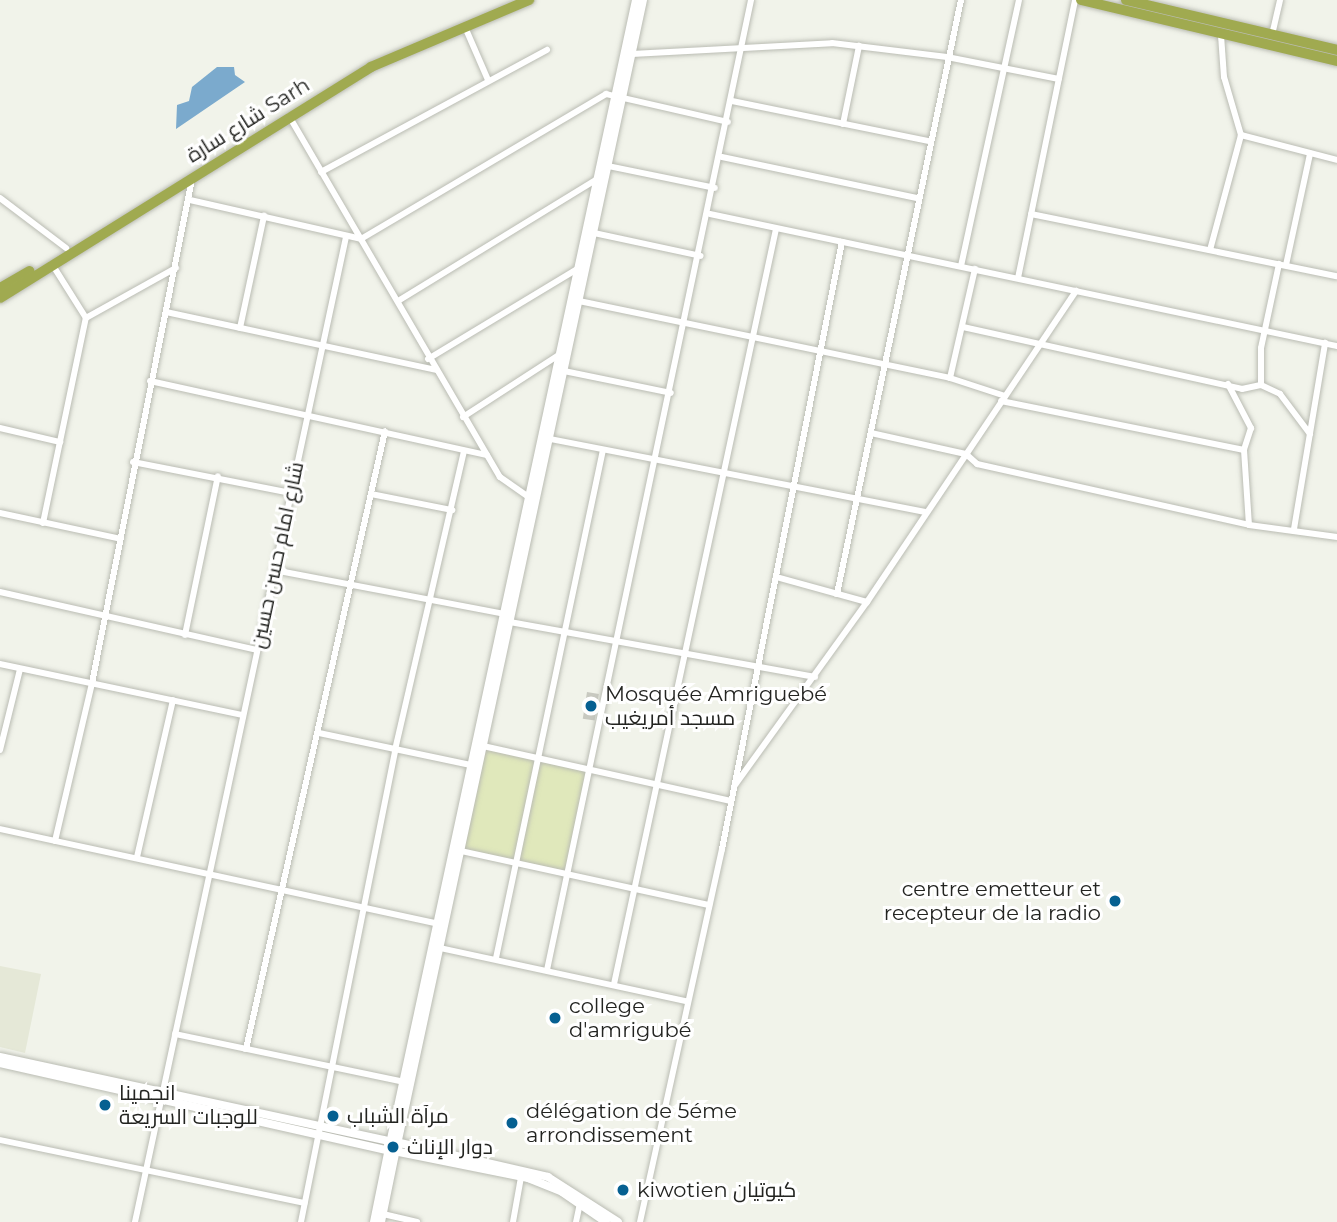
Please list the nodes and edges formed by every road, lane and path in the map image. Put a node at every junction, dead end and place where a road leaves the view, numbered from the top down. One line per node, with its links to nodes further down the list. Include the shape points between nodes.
1 (517, 0): 52 (highway, شارع سارة Sarh, via 370,61)
2 (529, 0): 13 (highway, شارع سارة Sarh)
3 (636, 0): 26 (street)
4 (643, 0): 20 (street)
5 (751, 0): 16 (street)
6 (961, 0): 21 (street)
7 (1019, 0): 23 (street)
8 (1075, 0): 24 (street)
9 (1081, 0): 14 (highway)
10 (1126, 0): 12 (highway)
11 (1280, 0): 15 (street)
12 (1148, 3): 15 (highway)
13 (464, 25): 25 (street); 28 (highway, شارع سارة Sarh, via 371,67)
14 (1221, 35): 22 (highway); 31 (street, via 1224,77)
15 (1272, 35): 19 (highway)
16 (744, 44): 17 (street); 20 (street); 27 (street)
17 (859, 46): 21 (street); 30 (street)
18 (547, 50): 25 (street)
19 (1337, 50)
20 (632, 54): 26 (street)
21 (947, 57): 23 (street); 32 (street)
22 (1337, 61)
23 (1005, 67): 24 (street); 58 (street)
24 (1059, 79): 45 (street)
25 (488, 80): 37 (street)
26 (619, 95): 29 (street); 36 (street); 39 (street); 50 (street, via 601,95)
27 (732, 101): 29 (street); 30 (street)
28 (289, 116): 37 (street); 38 (highway, شارع سارة Sarh)
29 (728, 122): 34 (street)
30 (843, 124): 32 (street)
31 (1241, 135): 33 (street); 53 (street)
32 (929, 141): 42 (street)
33 (1310, 154): 35 (street); 57 (street)
34 (722, 158): 40 (street); 42 (street)
35 (1337, 160)
36 (608, 166): 40 (street); 48 (street)
37 (321, 172): 50 (street)
38 (192, 177): 43 (street); 56 (highway, شارع سارة Sarh)
39 (599, 178): 60 (street); 67 (street)
40 (715, 188): 44 (street)
41 (0, 198): 52 (street)
42 (917, 198): 54 (street)
43 (190, 200): 46 (street); 59 (street)
44 (710, 214): 47 (street); 55 (street)
45 (1031, 214): 53 (street); 63 (street)
46 (264, 216): 49 (street); 73 (street)
47 (776, 229): 51 (street); 75 (street)
48 (594, 233): 55 (street); 68 (street)
49 (346, 237): 50 (street); 79 (street, شارع امام حسن حسين)
50 (361, 239): 67 (street)
51 (842, 242): 54 (street); 80 (street)
52 (66, 248): 64 (highway, شارع سارة Sarh)
53 (1210, 250): 57 (street)
54 (906, 254): 58 (street); 83 (street)
55 (701, 256): 71 (street)
56 (52, 264): 66 (highway, شارع سارة Sarh); 70 (street)
57 (1282, 264): 62 (street); 74 (street)
58 (961, 266): 61 (street)
59 (176, 268): 69 (street); 70 (street)
60 (579, 268): 81 (street); 82 (street)
61 (975, 269): 63 (street); 72 (street)
62 (1337, 276)
63 (1017, 278): 65 (street)
64 (0, 288)
65 (1076, 291): 74 (street); 76 (street)
66 (0, 298)
67 (398, 300): 82 (street)
68 (579, 301): 71 (street); 85 (street)
69 (166, 312): 73 (street); 87 (street)
70 (86, 318): 99 (street)
71 (686, 324): 75 (street); 90 (street)
72 (963, 327): 76 (street); 86 (street)
73 (240, 328): 79 (street)
74 (1265, 330): 77 (street); 89 (street)
75 (752, 339): 80 (street); 107 (street)
76 (1040, 342): 88 (street); 91 (street)
77 (1325, 343): 78 (street); 97 (street)
78 (1337, 345)
79 (323, 346): 84 (street); 92 (street, شارع امام حسن حسين)
80 (820, 350): 83 (street); 109 (street)
81 (559, 355): 93 (street); 112 (street)
82 (428, 359): 84 (street)
83 (885, 364): 86 (street); 96 (street)
84 (436, 370): 93 (street)
85 (564, 371): 90 (street); 98 (street)
86 (950, 378): 91 (street)
87 (150, 382): 92 (street); 106 (street)
88 (1228, 384): 89 (street, via 1242,389); 101 (street, via 1251,428)
89 (1261, 385): 97 (street, via 1280,394)
90 (671, 393): 105 (street)
91 (1003, 399): 101 (street); 103 (street)
92 (307, 416): 95 (street); 110 (street, شارع امام حسن حسين)
93 (463, 417): 104 (street)
94 (0, 428): 99 (street)
95 (385, 431): 102 (street); 111 (street)
96 (871, 433): 103 (street); 113 (street)
97 (1310, 434): 119 (street)
98 (550, 439): 100 (street); 112 (street)
99 (60, 442): 117 (street)
100 (603, 450): 105 (street); 132 (street)
101 (1244, 450): 118 (street)
102 (464, 451): 104 (street); 114 (street)
103 (966, 454): 115 (street); 118 (street, via 977,464)
104 (487, 455): 112 (street, via 511,489)
105 (658, 460): 107 (street); 134 (street)
106 (133, 463): 108 (street); 121 (street)
107 (724, 474): 109 (street); 136 (street)
108 (218, 476): 110 (street); 133 (street)
109 (794, 488): 113 (street); 123 (street)
110 (291, 493): 122 (street, شارع امام حسن حسين)
111 (371, 494): 114 (street); 124 (street)
112 (533, 499): 129 (street); 131 (street)
113 (856, 501): 115 (street); 126 (street)
114 (452, 510): 127 (street)
115 (925, 512): 128 (street)
116 (0, 513): 117 (street)
117 (43, 523): 121 (street)
118 (1249, 525): 119 (street)
119 (1294, 529): 120 (street)
120 (1337, 537)
121 (117, 538): 130 (street)
122 (274, 570): 124 (street); 135 (street, شارع امام حسن حسين)
123 (776, 577): 126 (street); 138 (street)
124 (351, 586): 127 (street); 144 (street)
125 (0, 592): 130 (street)
126 (837, 594): 128 (street)
127 (433, 601): 129 (street); 147 (street)
128 (867, 602): 140 (street)
129 (504, 614): 149 (street)
130 (104, 615): 133 (street); 141 (street)
131 (510, 622): 132 (street); 145 (street)
132 (564, 633): 134 (street); 148 (street)
133 (185, 635): 135 (street)
134 (619, 642): 136 (street); 150 (street)
135 (257, 650): 143 (street, شارع امام حسن حسين)
136 (687, 652): 138 (street); 151 (street)
137 (0, 664): 139 (street)
138 (754, 667): 140 (street); 152 (street)
139 (20, 668): 141 (street); 146 (street)
140 (815, 677): 152 (street)
141 (92, 684): 142 (street); 155 (street)
142 (173, 700): 143 (street); 157 (street)
143 (242, 715): 159 (street, شارع امام حسن حسين)
144 (319, 733): 147 (street); 162 (street)
145 (483, 746): 148 (street); 156 (street)
146 (0, 750)
147 (395, 750): 149 (street); 164 (street)
148 (538, 757): 150 (street); 158 (street)
149 (471, 765): 165 (street)
150 (590, 769): 151 (street); 160 (street)
151 (658, 784): 153 (street); 161 (street)
152 (735, 785): 153 (street)
153 (731, 802): 163 (street)
154 (0, 829): 155 (street)
155 (55, 841): 157 (street)
156 (461, 852): 158 (street); 165 (street)
157 (137, 857): 159 (street)
158 (515, 863): 160 (street); 167 (street)
159 (207, 873): 162 (street); 171 (street, شارع امام حسن حسين)
160 (568, 874): 161 (street); 168 (street)
161 (635, 888): 163 (street); 169 (street)
162 (281, 889): 164 (street); 172 (street)
163 (709, 905): 170 (street)
164 (363, 907): 165 (street); 175 (street)
165 (442, 925): 166 (street); 176 (street)
166 (440, 947): 167 (street); 180 (street)
167 (496, 958): 168 (street)
168 (547, 970): 169 (street)
169 (614, 984): 170 (street)
170 (686, 1001): 194 (street)
171 (175, 1034): 172 (street); 177 (street, شارع امام حسن حسين)
172 (246, 1049): 175 (street)
173 (0, 1057): 177 (street)
174 (0, 1063): 177 (street)
175 (329, 1067): 176 (street); 178 (street)
176 (404, 1082): 180 (street)
177 (161, 1095): 178 (street); 181 (street, شارع امام حسن حسين)
178 (317, 1130): 180 (street); 183 (street)
179 (0, 1140): 181 (street)
180 (393, 1147): 182 (street); 185 (street); 188 (street); 193 (street, via 548,1177)
181 (146, 1172): 183 (street); 186 (street, شارع امام حسن حسين)
182 (521, 1177): 184 (street); 190 (street)
183 (305, 1203): 187 (street)
184 (580, 1203): 191 (street); 192 (street)
185 (382, 1218): 189 (street)
186 (135, 1222)
187 (301, 1222)
188 (374, 1222)
189 (417, 1222)
190 (513, 1222)
191 (576, 1222)
192 (606, 1222)
193 (618, 1222)
194 (640, 1222)

